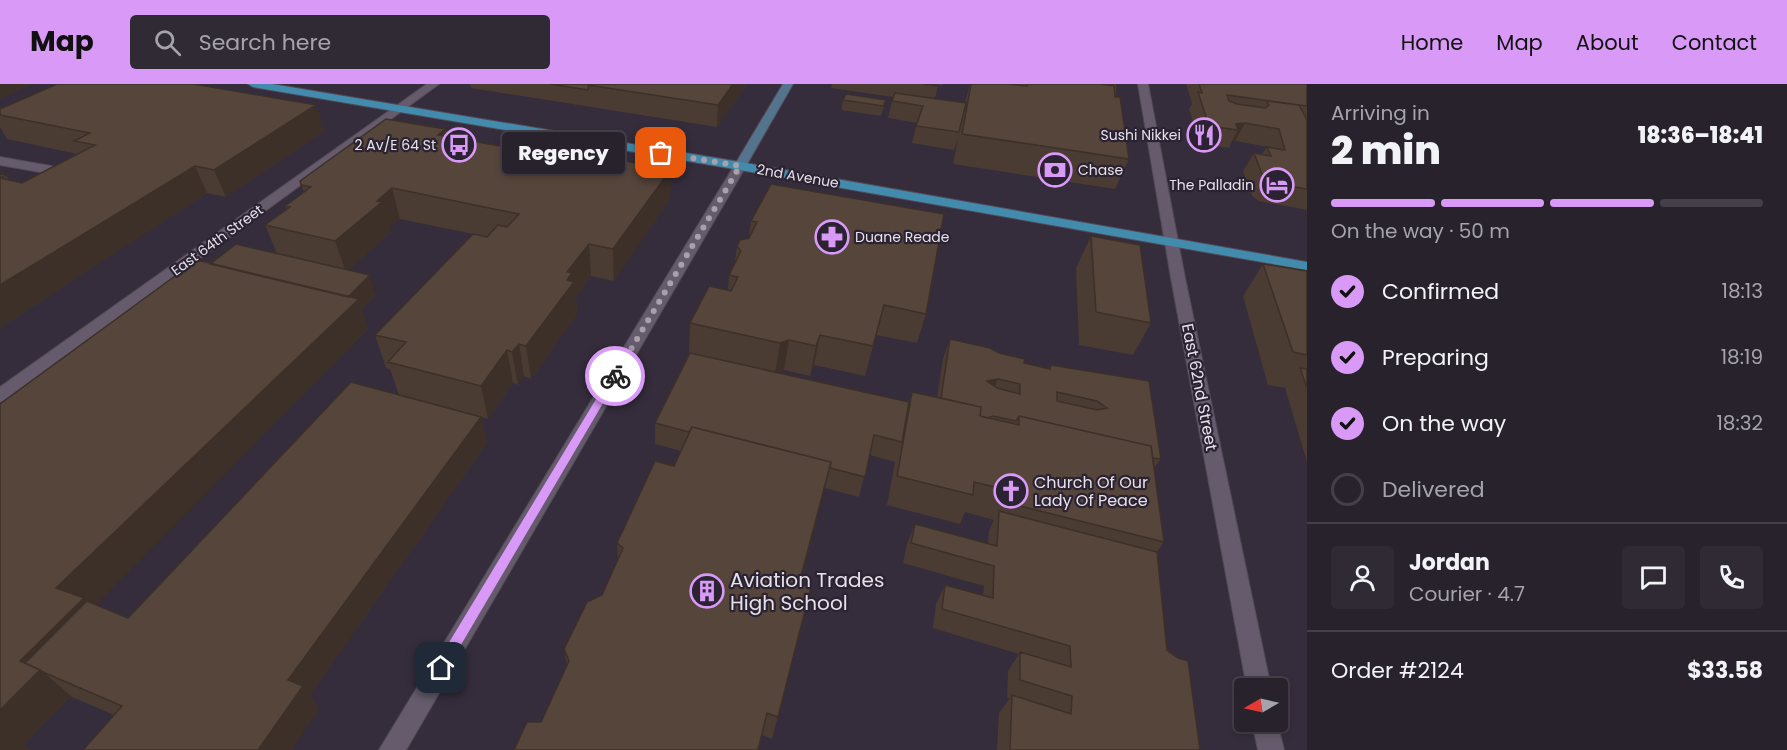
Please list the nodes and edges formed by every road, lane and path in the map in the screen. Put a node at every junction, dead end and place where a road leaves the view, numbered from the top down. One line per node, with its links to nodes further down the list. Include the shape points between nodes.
1 (254, 84): 5 (main road, 2nd Avenue)
2 (434, 84): 5 (street, East 64th Street)
3 (788, 84): 7 (street)
4 (1143, 84): 9 (street, East 62nd Street)
5 (400, 109): 7 (main road, 2nd Avenue); 11 (street, East 64th Street)
6 (0, 161): 8 (street)
7 (740, 166): 9 (main road, 2nd Avenue); 14 (street)
8 (68, 173)
9 (1172, 243): 10 (main road, 2nd Avenue); 12 (street, East 62nd Street)
10 (1307, 266)
11 (0, 396)
12 (1257, 678)
13 (1267, 732): 15 (street)
14 (392, 750)
15 (1271, 750)

